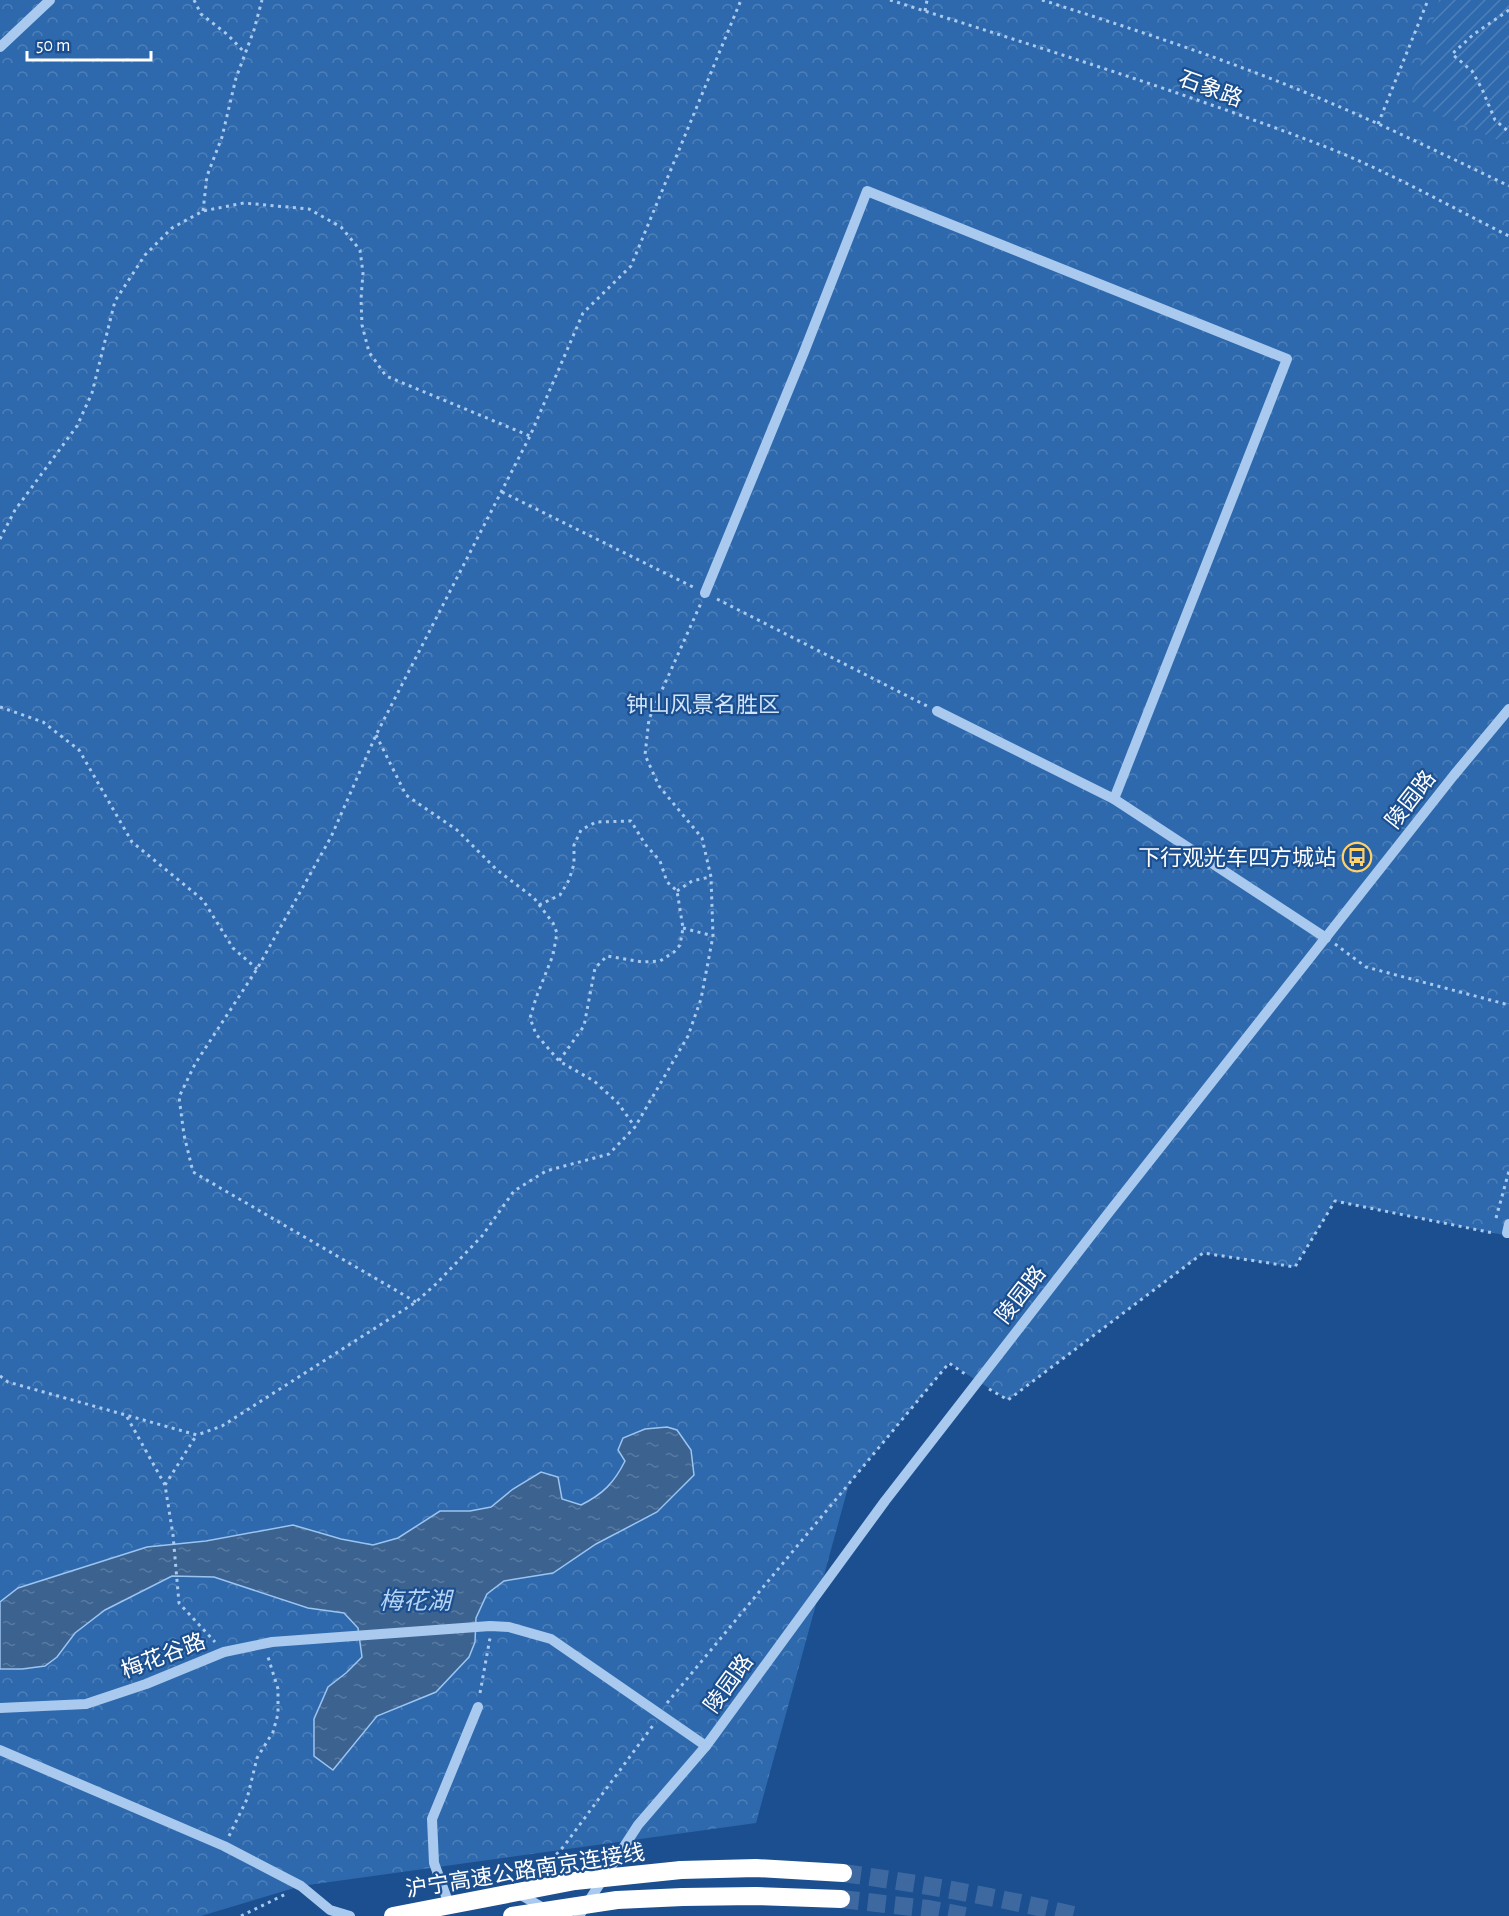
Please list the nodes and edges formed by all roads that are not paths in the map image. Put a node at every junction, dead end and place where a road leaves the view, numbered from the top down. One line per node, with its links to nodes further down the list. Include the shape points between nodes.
1 (50, 0): 2 (street)
2 (0, 46)
3 (705, 593): 6 (street, via 867,191 1287,359)
4 (1509, 709): 7 (street, 陵园路)
5 (937, 711): 6 (street)
6 (1114, 799): 7 (street)
7 (1326, 938): 12 (street, 陵园路, via 885,1501)
8 (1509, 1224): 9 (street)
9 (1509, 1233)
10 (478, 1707): 16 (street, via 432,1819 434,1863)
11 (0, 1708): 12 (street, 梅花谷路, via 86,1704 224,1652 272,1642 509,1627 551,1639)
12 (706, 1746): 21 (street, 陵园路, via 638,1825)
13 (0, 1750): 17 (street, via 224,1846 301,1886 330,1910)
14 (843, 1873): 18 (highway, 沪宁高速公路南京连接线, bridge, via 756,1868 681,1870 575,1881)
15 (841, 1899): 19 (highway, 沪宁高速公路南京连接线, bridge, via 756,1896 617,1900)
16 (450, 1907): 18 (street); 20 (street, via 519,1894)
17 (350, 1916)
18 (392, 1916)
19 (512, 1916)
20 (558, 1916)
21 (579, 1916)

